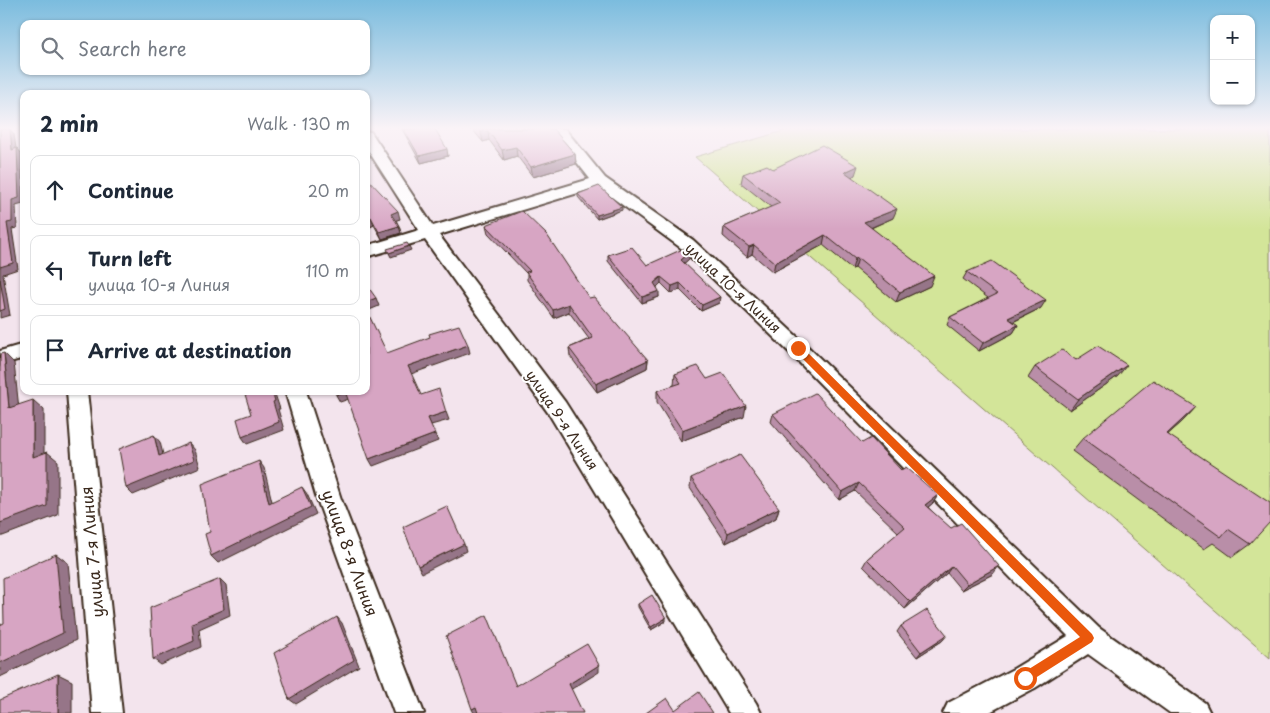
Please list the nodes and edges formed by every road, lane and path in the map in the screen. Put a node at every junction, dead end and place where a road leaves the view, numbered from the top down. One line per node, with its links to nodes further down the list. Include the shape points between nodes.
1 (384, 162): 4 (street, улица 9-я Линия)
2 (585, 162): 3 (street, улица 10-я Линия)
3 (600, 181): 4 (street); 10 (street, улица 10-я Линия, via 687,244)
4 (429, 233): 5 (street); 13 (street, улица 9-я Линия, via 558,408)
5 (370, 251)
6 (20, 352): 7 (street)
7 (0, 358)
8 (77, 395): 11 (street, улица 7-я Линия)
9 (297, 395): 12 (street, улица 8-я Линия, via 329,499)
10 (1088, 638): 14 (street, via 1025,678); 15 (street, улица 10-я Линия)
11 (107, 713)
12 (409, 713)
13 (746, 713)
14 (958, 713)
15 (1195, 713)

